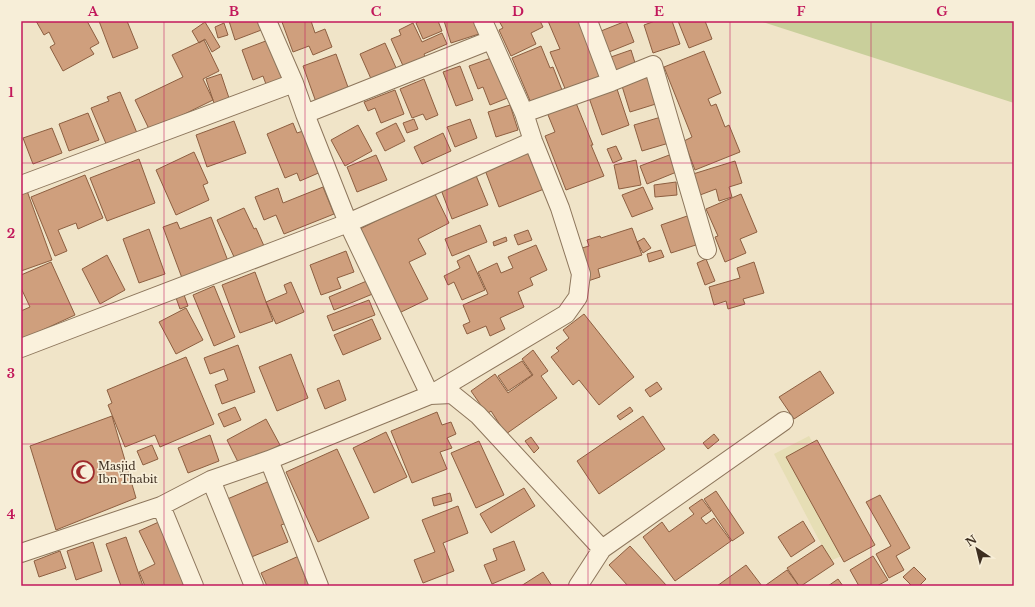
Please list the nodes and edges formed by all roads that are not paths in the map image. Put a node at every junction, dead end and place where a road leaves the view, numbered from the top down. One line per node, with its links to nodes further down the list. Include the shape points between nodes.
1 (267, 21): 6 (street)
2 (483, 21): 4 (street)
3 (588, 21): 5 (street)
4 (491, 40): 7 (street); 8 (street)
5 (611, 82): 7 (street); 12 (street, via 653,65)
6 (294, 83): 8 (street); 10 (street)
7 (524, 113): 9 (street)
8 (305, 114): 11 (street)
9 (533, 141): 11 (street); 14 (street, via 560,208 581,274 578,297 566,314)
10 (21, 186)
11 (348, 223): 13 (street); 14 (street)
12 (708, 250)
13 (21, 348)
14 (430, 395): 16 (street); 19 (street, via 452,394 478,415)
15 (784, 421): 19 (street)
16 (269, 460): 17 (street); 23 (street)
17 (211, 480): 18 (street); 22 (street)
18 (161, 506): 20 (street); 21 (street)
19 (602, 549): 24 (street)
20 (21, 554)
21 (194, 586)
22 (254, 586)
23 (319, 586)
24 (578, 586)

